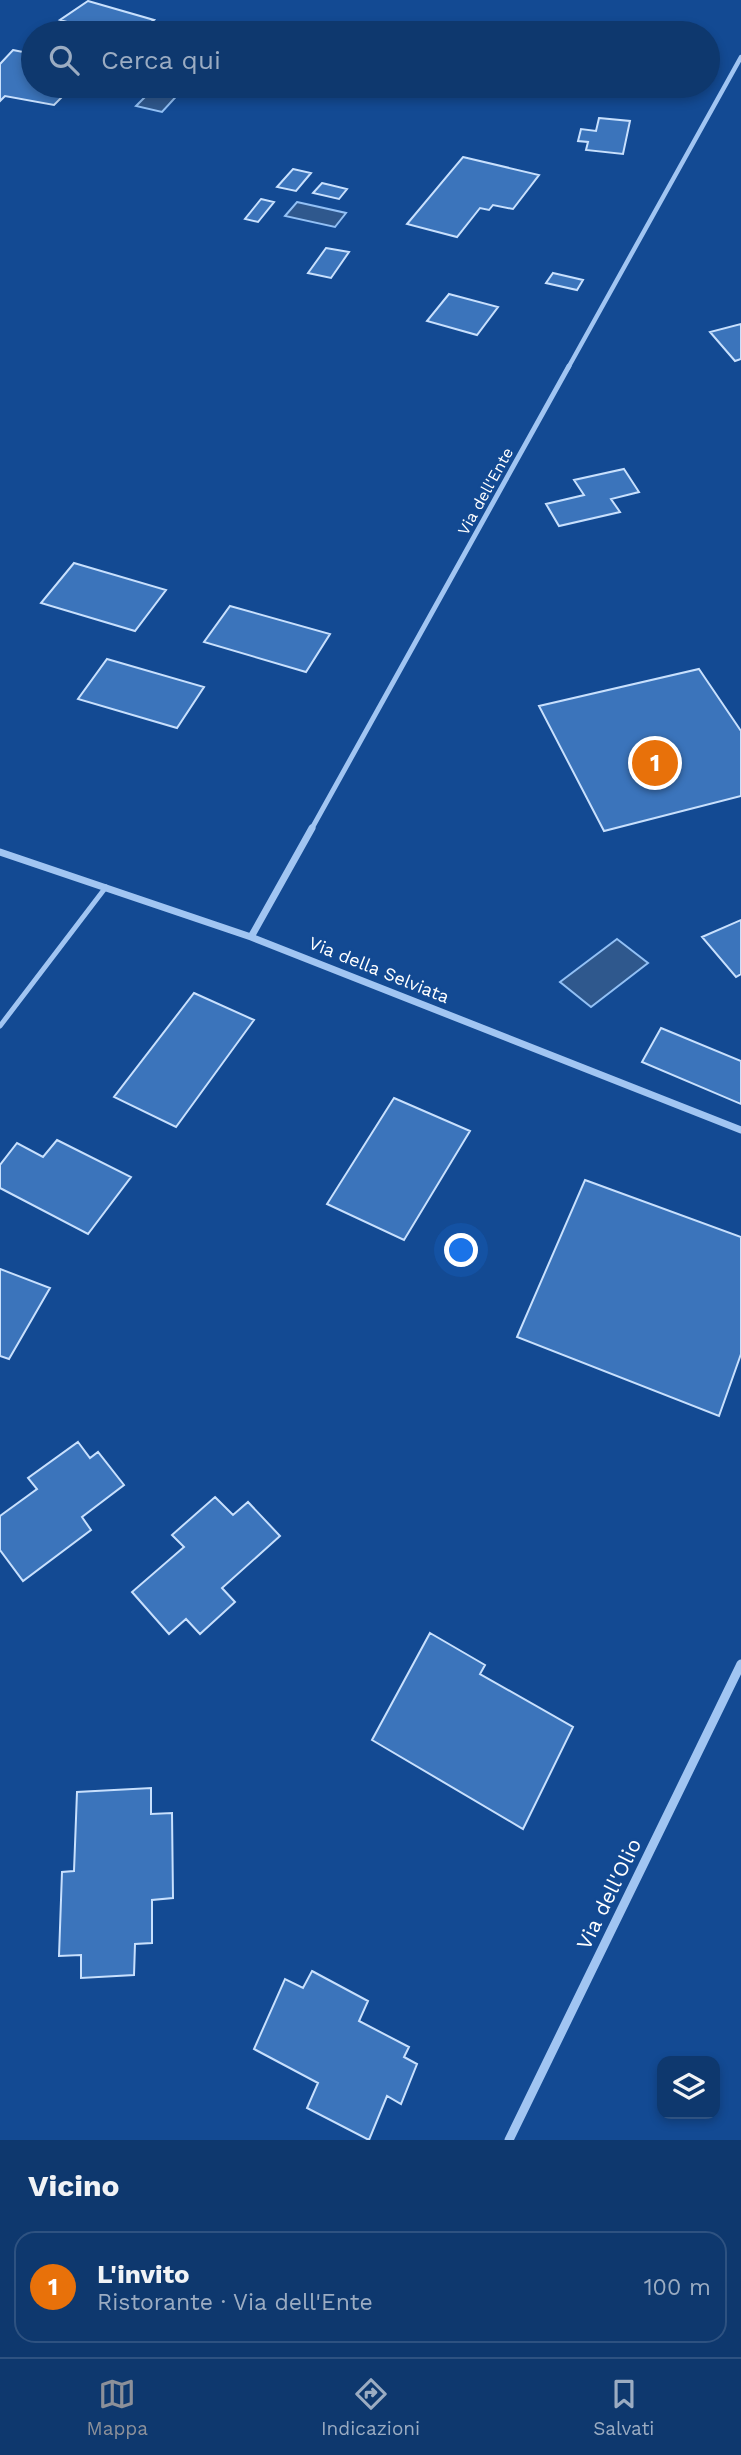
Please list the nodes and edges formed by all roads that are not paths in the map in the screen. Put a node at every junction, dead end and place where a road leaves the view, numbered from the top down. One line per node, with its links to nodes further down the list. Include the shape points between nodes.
1 (741, 57): 2 (street, Via dell'Ente)
2 (720, 95)
3 (718, 98): 6 (street, Via dell'Ente)
4 (0, 852): 5 (street, Via della Selviata)
5 (106, 887): 6 (street, Via della Selviata); 7 (lane)
6 (251, 937): 8 (street, Via della Selviata)
7 (0, 1026)
8 (741, 1130)
9 (741, 1664): 10 (street, Via dell'Olio)
10 (509, 2140)

